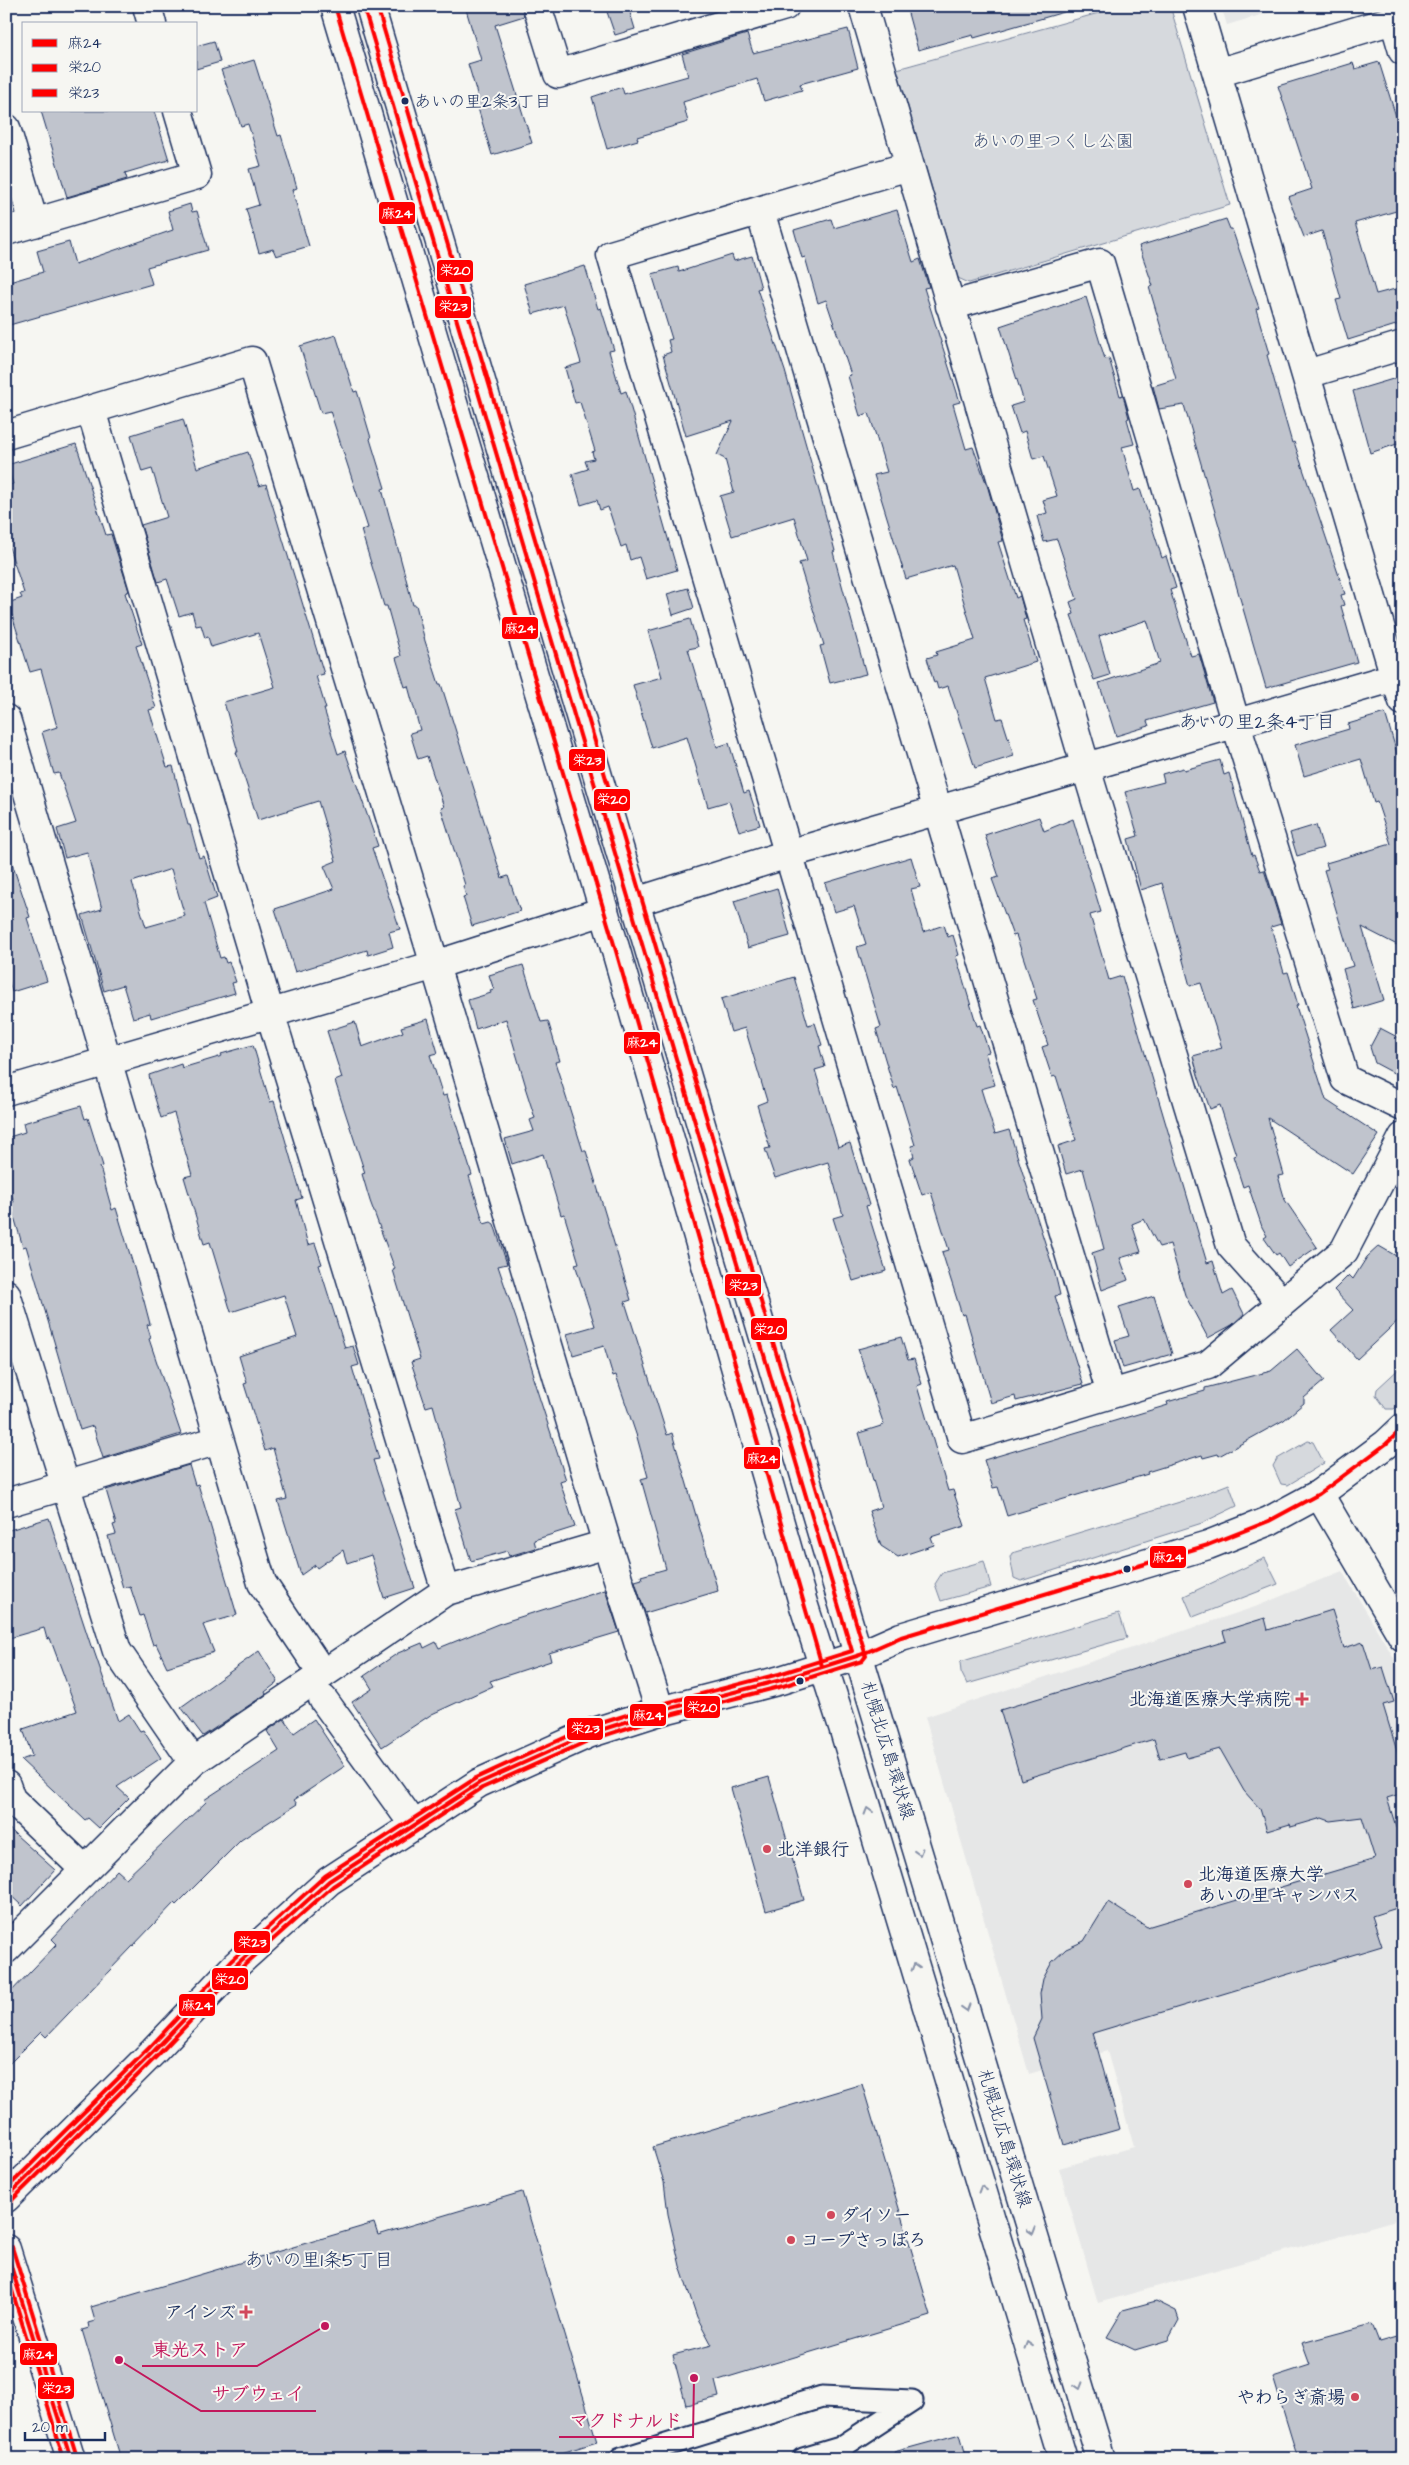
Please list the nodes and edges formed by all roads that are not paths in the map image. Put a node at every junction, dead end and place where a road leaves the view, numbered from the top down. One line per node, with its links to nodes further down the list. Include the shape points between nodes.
1 (147, 6): 10 (street)
2 (335, 6): 31 (street, 札幌北広島環状線)
3 (370, 6): 30 (street, 札幌北広島環状線)
4 (537, 6): 8 (street, via 558,74)
5 (785, 6): 8 (street)
6 (863, 6): 15 (street)
7 (1198, 6): 12 (street)
8 (702, 18)
9 (1398, 19): 11 (street); 12 (street)
10 (151, 22)
11 (1403, 50)
12 (1217, 73): 21 (street)
13 (178, 112): 17 (street, via 197,175)
14 (6, 128): 17 (street)
15 (909, 166): 16 (street); 19 (street)
16 (760, 211): 28 (street); 29 (street, via 611,255)
17 (34, 223): 18 (street)
18 (6, 231)
19 (950, 306): 26 (street, via 1100,263); 27 (street)
20 (1403, 345): 21 (street)
21 (1307, 374): 24 (street)
22 (91, 410): 23 (street); 32 (street, via 252,361); 33 (street)
23 (6, 435)
24 (1399, 689): 26 (street)
25 (6, 720): 34 (street)
26 (1236, 724): 27 (street); 36 (street, via 1345,1079)
27 (1086, 768): 28 (street); 39 (street, via 1231,1246)
28 (938, 811): 29 (street); 40 (street)
29 (788, 854): 30 (street); 40 (street, via 962,1439)
30 (635, 902): 49 (street, 札幌北広島環状線)
31 (604, 911): 32 (street); 50 (street, 札幌北広島環状線)
32 (435, 965): 33 (street); 46 (street)
33 (270, 1013): 34 (street); 47 (street)
34 (109, 1061): 35 (street); 42 (street)
35 (6, 1091)
36 (1403, 1107)
37 (1403, 1137): 39 (street, via 1344,1252)
38 (6, 1294): 43 (street)
39 (1282, 1303): 40 (street, via 1208,1365)
40 (1111, 1394)
41 (1403, 1428): 44 (street)
42 (219, 1440): 43 (street); 51 (street, via 262,1584)
43 (67, 1485): 45 (street); 53 (street, via 117,1652)
44 (1319, 1494): 48 (street); 49 (street, via 1269,1521 1208,1545 901,1637)
45 (6, 1503)
46 (607, 1544): 47 (street); 52 (street)
47 (446, 1591): 51 (street)
48 (1402, 1636)
49 (860, 1655): 50 (street); 64 (street, 札幌北広島環状線, one-way to 64)
50 (822, 1666): 52 (street, via 781,1680); 63 (street, 札幌北広島環状線, one-way to 50)
51 (323, 1687): 53 (street); 55 (street)
52 (660, 1711): 55 (street, via 588,1734 479,1783)
53 (193, 1762): 56 (street)
54 (6, 1786): 56 (street, via 11,1799)
55 (414, 1825): 58 (street, via 329,1881 236,1965)
56 (85, 1870): 57 (street)
57 (6, 1949)
58 (6, 2198)
59 (6, 2249): 60 (street)
60 (71, 2459)
61 (621, 2459): 62 (street, via 822,2397 912,2401 840,2448)
62 (803, 2459)
63 (1062, 2459)
64 (1101, 2459)

